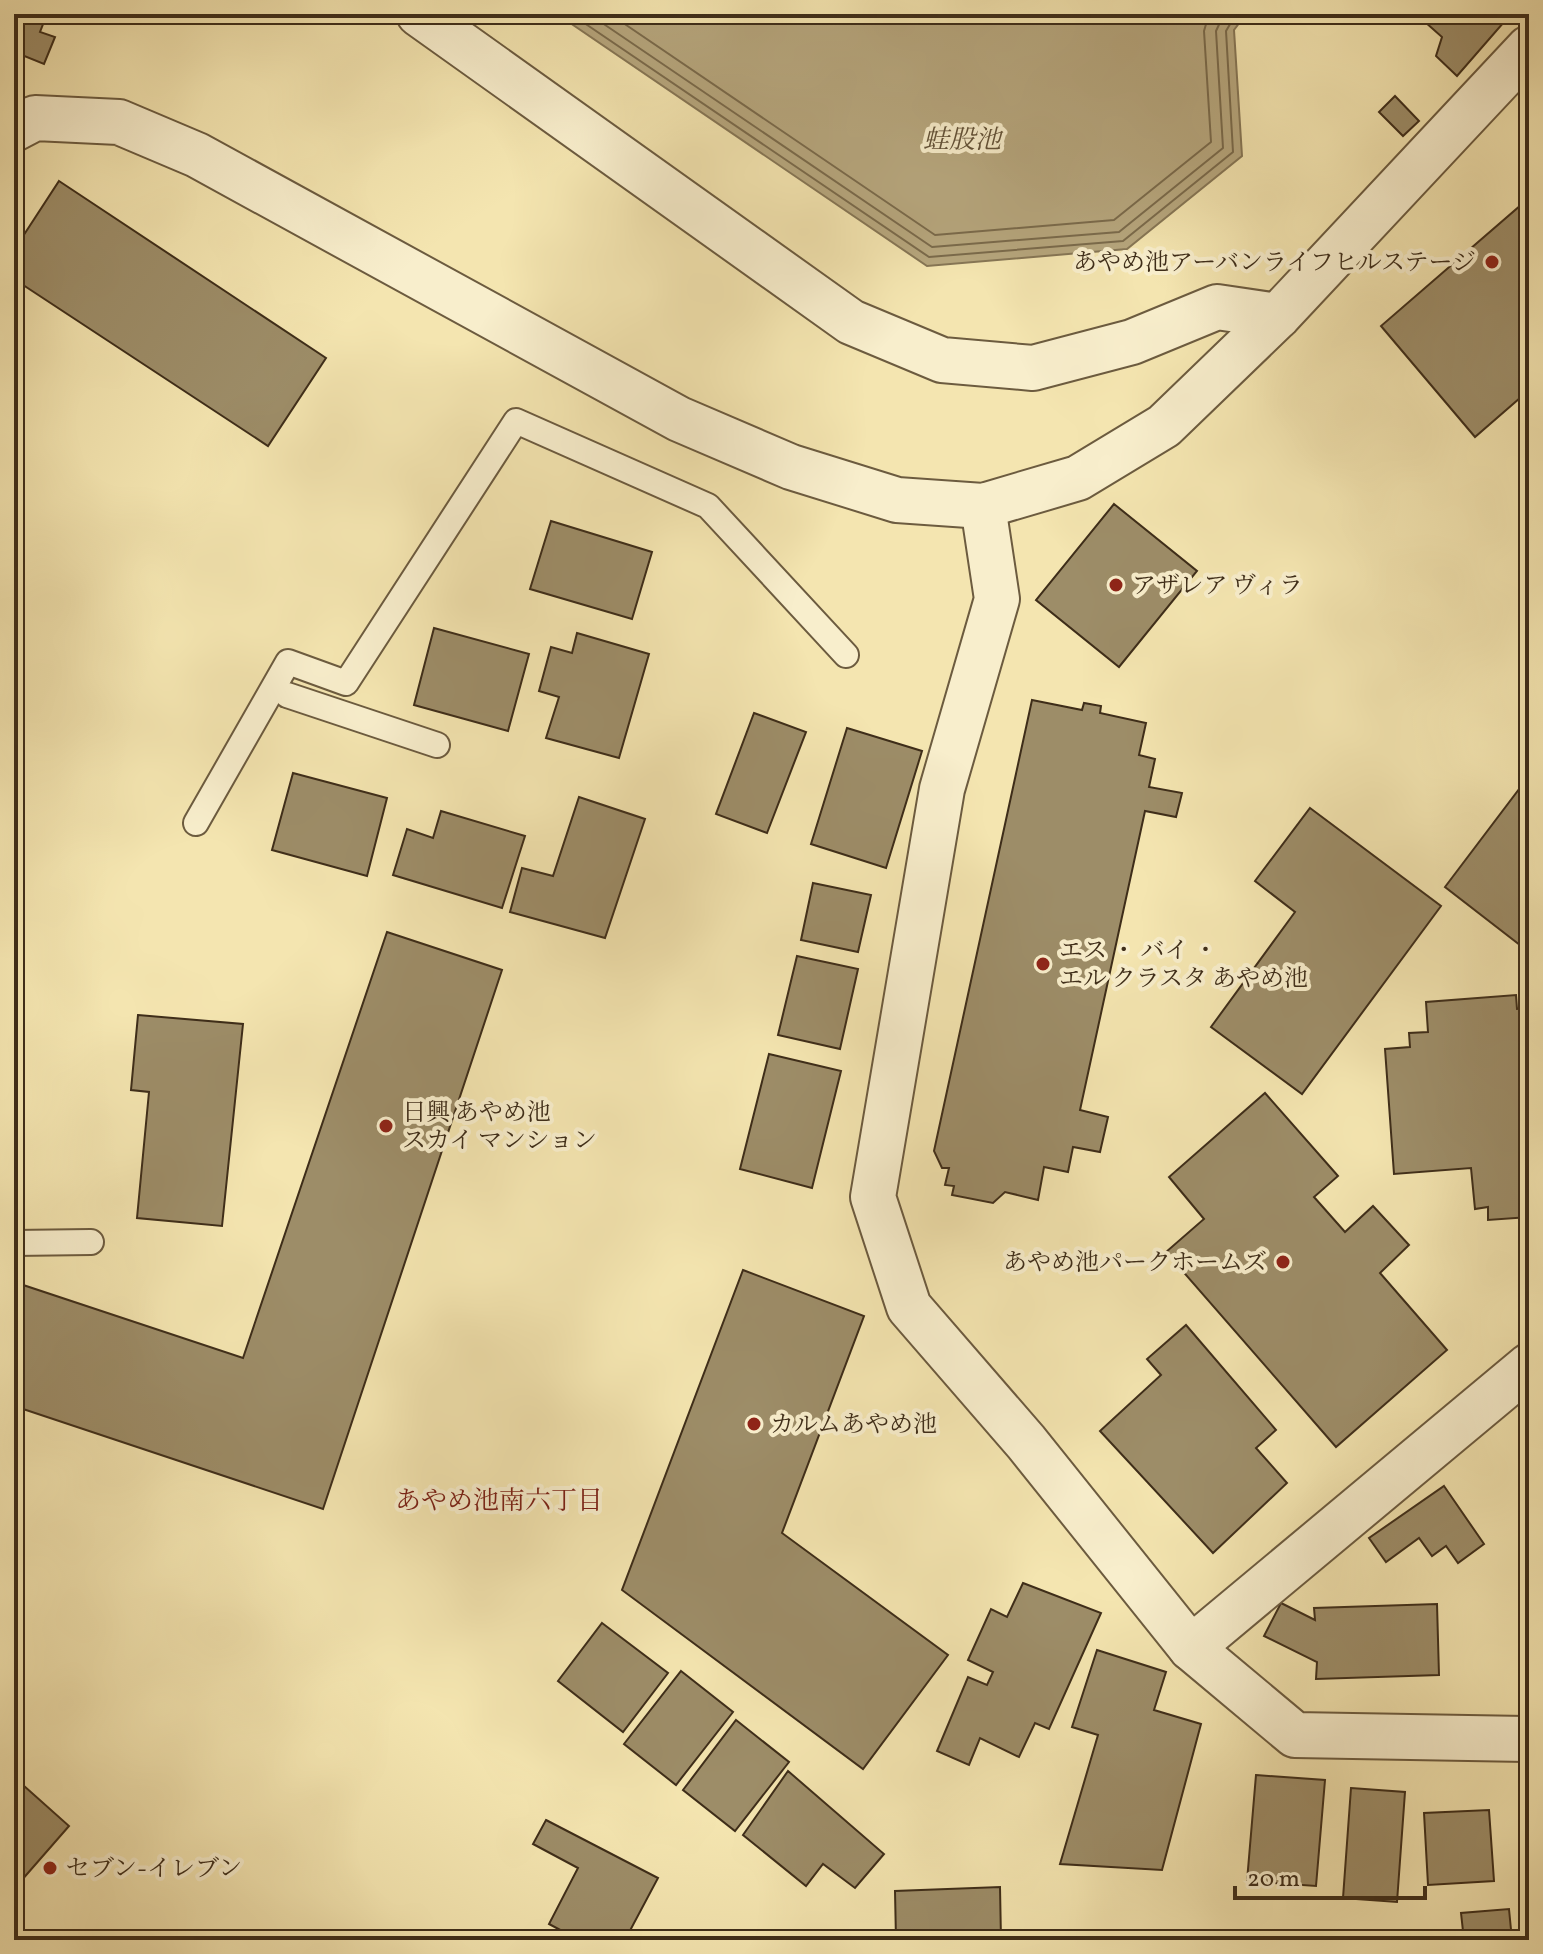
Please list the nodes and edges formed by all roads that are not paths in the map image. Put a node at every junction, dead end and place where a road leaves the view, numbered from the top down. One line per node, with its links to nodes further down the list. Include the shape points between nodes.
1 (419, 14): 4 (street, via 851,322 942,360 1033,368 1132,342 1217,307)
2 (1529, 48): 4 (street)
3 (14, 129): 5 (street, via 35,118 119,122 197,155 679,419 791,467 897,500)
4 (1278, 316): 5 (street, via 1164,426 1078,478)
5 (983, 506): 15 (street, via 997,599 942,789 873,1197 909,1307 1026,1442)
6 (846, 655): 7 (lane, via 708,506 516,421)
7 (346, 683): 9 (lane); 11 (lane, via 288,662)
8 (287, 695): 9 (lane)
9 (332, 711): 10 (lane)
10 (437, 745)
11 (196, 823)
12 (91, 1242): 13 (lane)
13 (14, 1243)
14 (1529, 1366): 15 (street)
15 (1191, 1648): 16 (street, via 1295,1735)
16 (1529, 1739)

